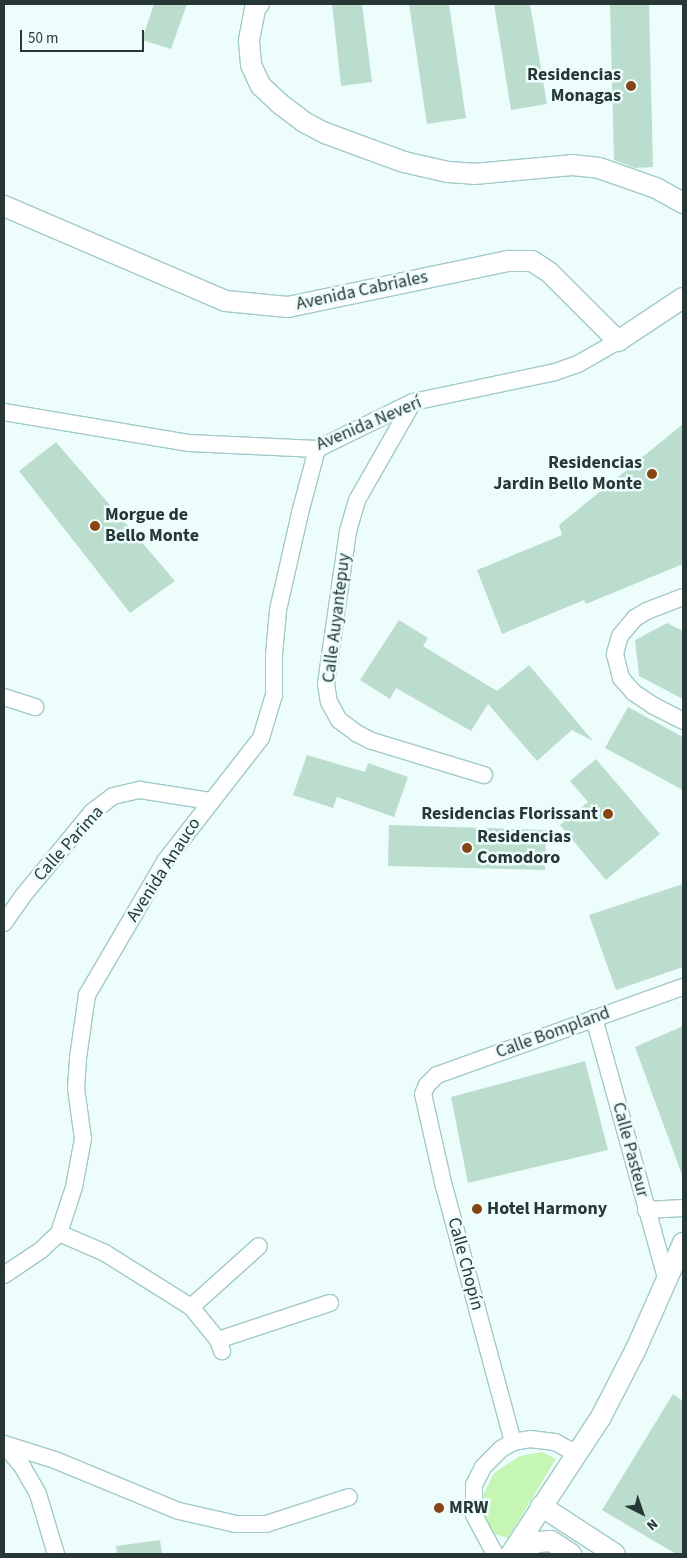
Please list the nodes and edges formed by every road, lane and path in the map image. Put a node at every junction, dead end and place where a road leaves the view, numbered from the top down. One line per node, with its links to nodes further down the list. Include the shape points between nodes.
1 (259, 4): 2 (street, via 249,41 250,64 261,86 298,117 325,133 404,162 448,172 474,174 572,165 599,168 656,188)
2 (683, 203)
3 (4, 206): 5 (street, Avenida Cabriales, via 226,301 288,307 509,261 532,261 549,272)
4 (683, 298): 5 (street, Avenida Neverí)
5 (618, 341): 6 (street, Avenida Neverí, via 578,364 555,372)
6 (413, 402): 8 (street, Avenida Neverí); 13 (street, Calle Auyantepuy, via 358,500 348,531 326,684 329,702 339,720 372,742)
7 (4, 412): 8 (street, Avenida Neverí, via 189,443)
8 (316, 449): 14 (street, Avenida Anauco, via 278,610 274,695 261,738)
9 (683, 597): 12 (street, via 635,618 620,636 616,654 622,678 633,692)
10 (4, 697): 11 (street)
11 (35, 707)
12 (683, 721)
13 (484, 775)
14 (210, 801): 15 (street, Calle Parima, via 140,790 114,796 92,812 22,897); 21 (street, Avenida Anauco, via 166,860 87,995 76,1088 83,1139 74,1187)
15 (4, 924)
16 (683, 987): 17 (street, Calle Bompland)
17 (594, 1018): 18 (street, Calle Bompland, via 437,1075); 20 (street, Calle Pasteur)
18 (427, 1085): 28 (street, Calle Chopín, via 423,1094 444,1188)
19 (683, 1208): 20 (street)
20 (646, 1210): 25 (street, Calle Pasteur)
21 (60, 1233): 24 (street); 27 (street, via 105,1253)
22 (683, 1243): 25 (street)
23 (259, 1246): 27 (street)
24 (4, 1275)
25 (666, 1282): 30 (street, via 601,1417)
26 (330, 1303): 27 (street, via 220,1345)
27 (191, 1307)
28 (513, 1442): 30 (street, via 555,1442); 34 (street, via 492,1456 474,1485 474,1515)
29 (4, 1445): 31 (street, via 55,1460 179,1511 236,1524 266,1524); 33 (street, via 22,1466 38,1494)
30 (577, 1454): 32 (street)
31 (349, 1497)
32 (541, 1506): 35 (street); 37 (street)
33 (56, 1554)
34 (494, 1554)
35 (511, 1554): 36 (street, via 538,1542 551,1541)
36 (571, 1554)
37 (615, 1554)

